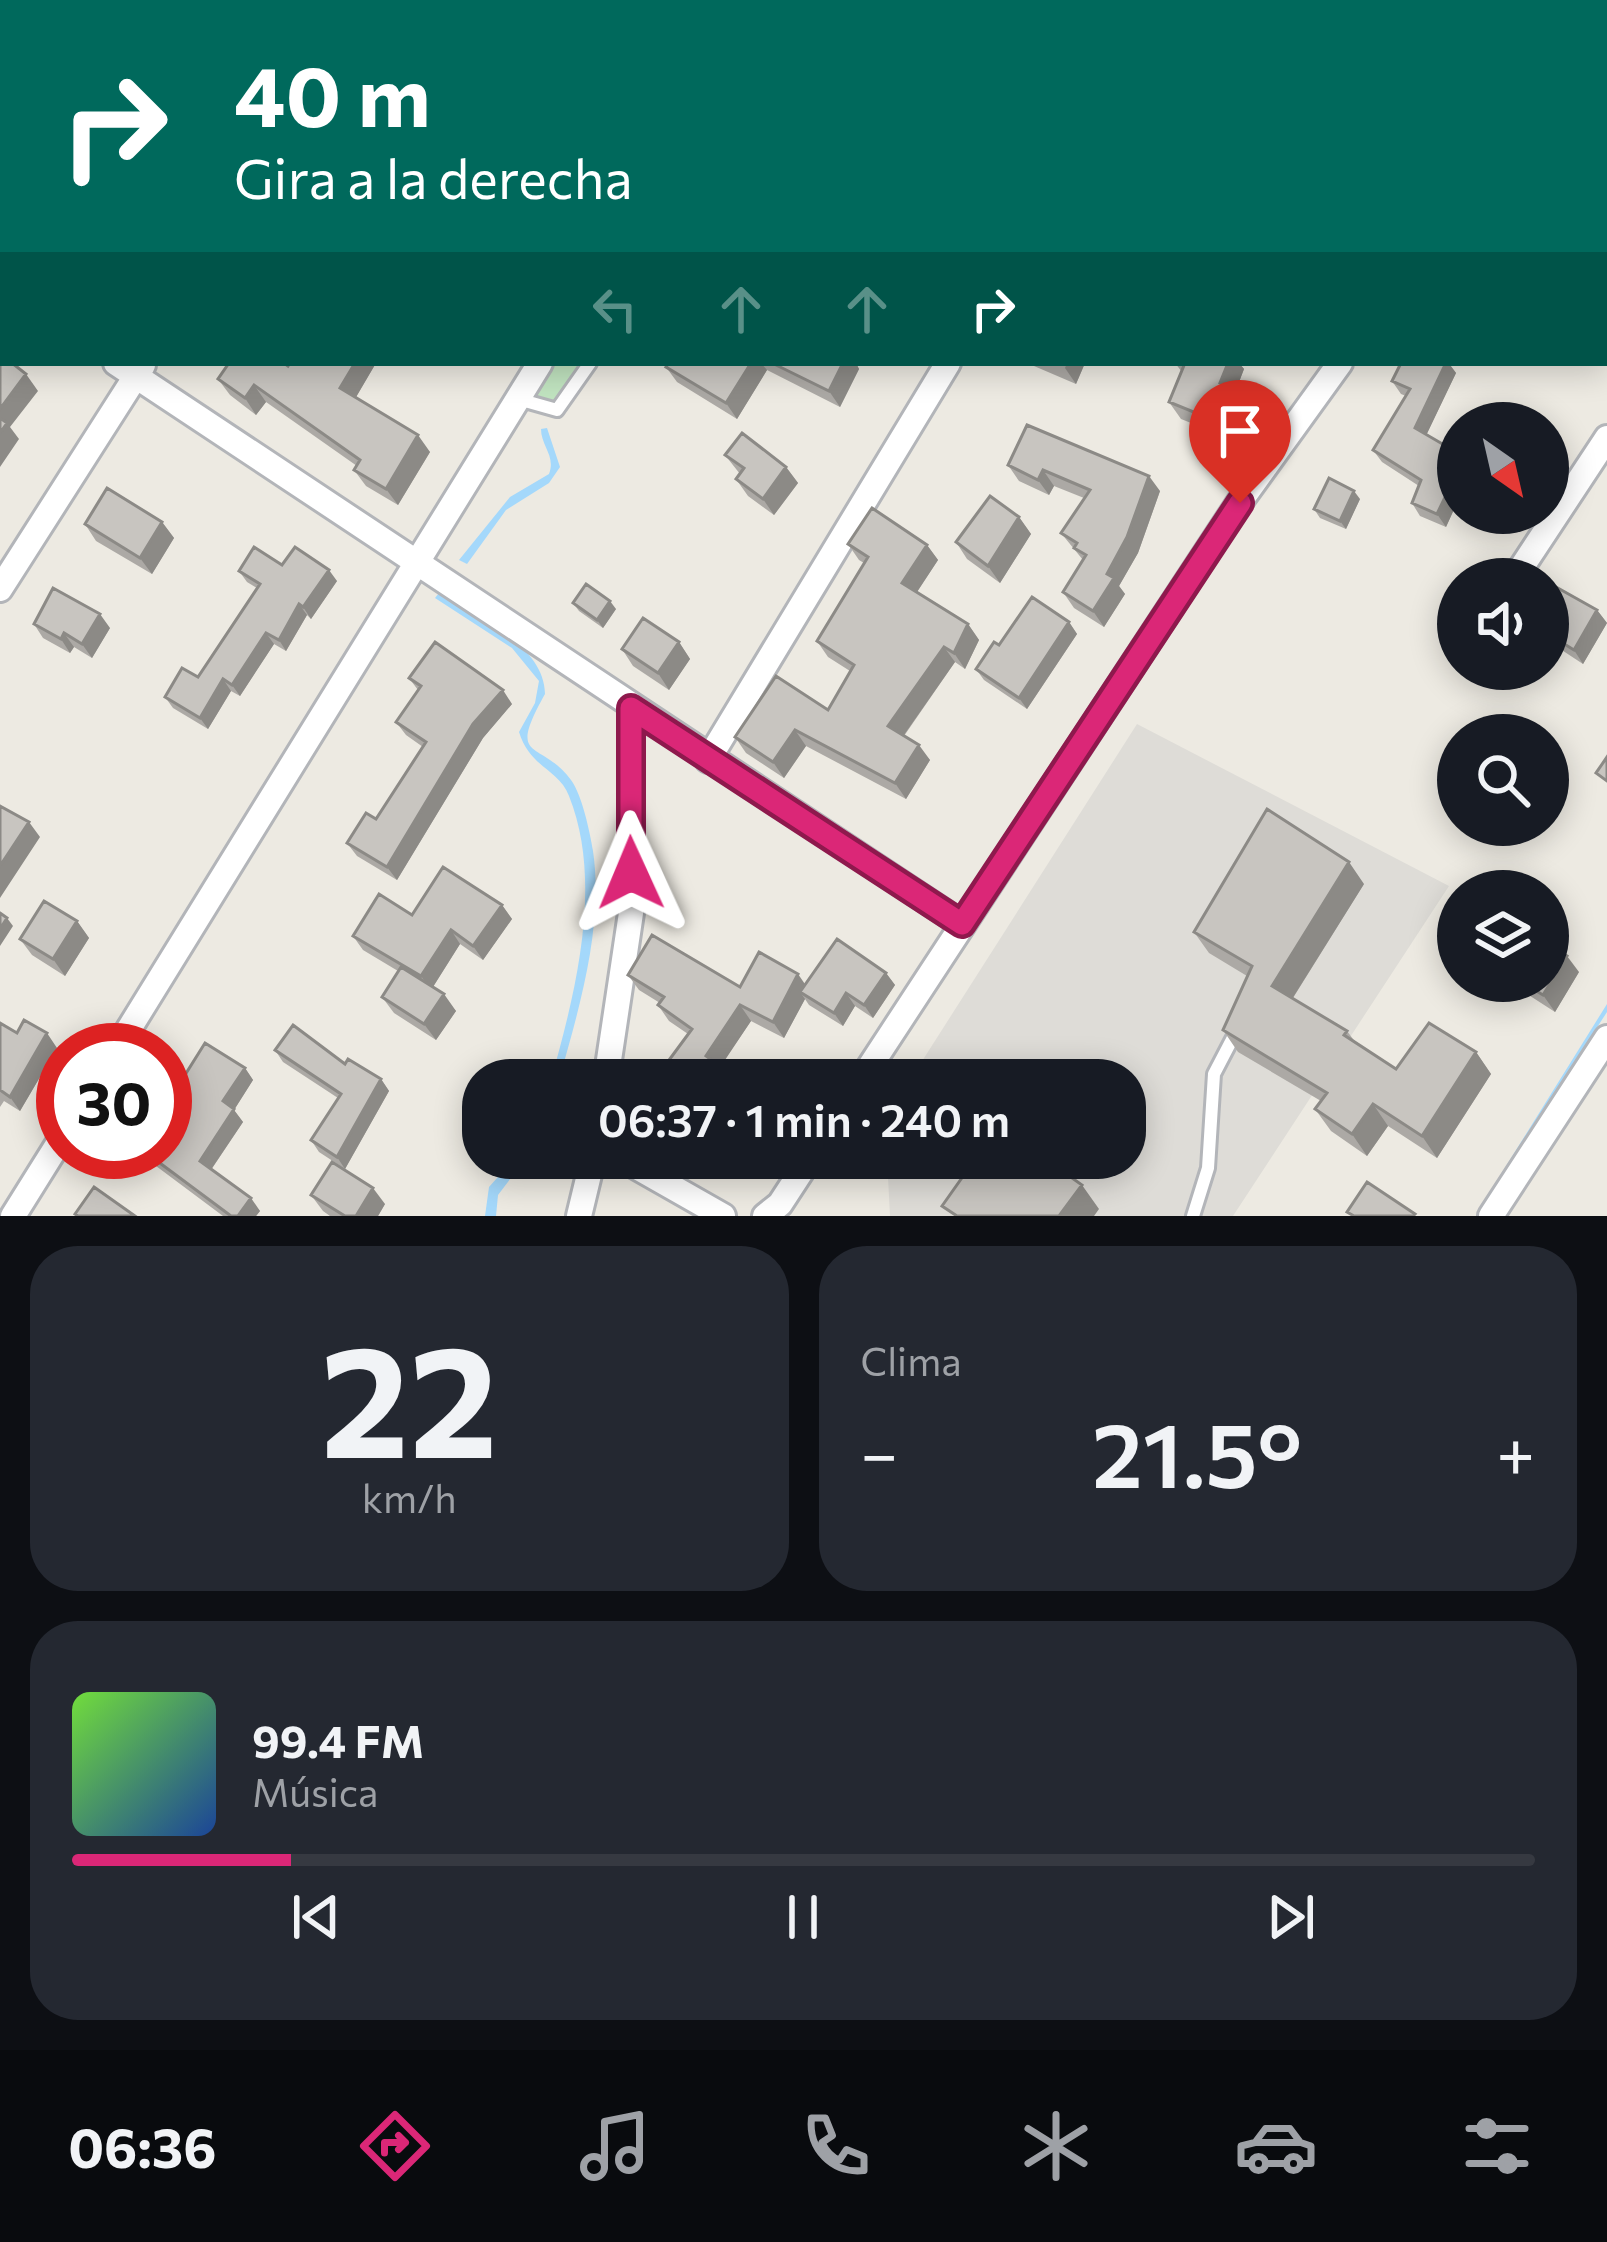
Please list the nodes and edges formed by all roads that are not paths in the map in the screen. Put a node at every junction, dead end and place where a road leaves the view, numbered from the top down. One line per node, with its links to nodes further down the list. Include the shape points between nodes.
1 (538, 366): 6 (street)
2 (588, 366): 6 (lane, via 557,410)
3 (946, 366): 12 (street)
4 (1338, 366): 13 (street)
5 (132, 368): 9 (street); 10 (street)
6 (518, 399): 9 (street)
7 (1607, 438): 8 (street)
8 (1528, 558)
9 (416, 565): 11 (street); 15 (street)
10 (0, 589)
11 (631, 708): 12 (street); 17 (street, via 632,913)
12 (708, 760): 13 (street)
13 (962, 924): 18 (street)
14 (1241, 1022): 27 (lane, via 1214,1074 1208,1168)
15 (133, 1023)
16 (1607, 1038): 28 (street)
17 (609, 1059)
18 (875, 1059)
19 (37, 1179): 23 (street)
20 (588, 1179): 24 (street)
21 (658, 1179): 25 (street)
22 (796, 1179): 26 (street)
23 (14, 1216)
24 (579, 1216)
25 (723, 1216)
26 (765, 1216)
27 (1193, 1216)
28 (1491, 1216)

